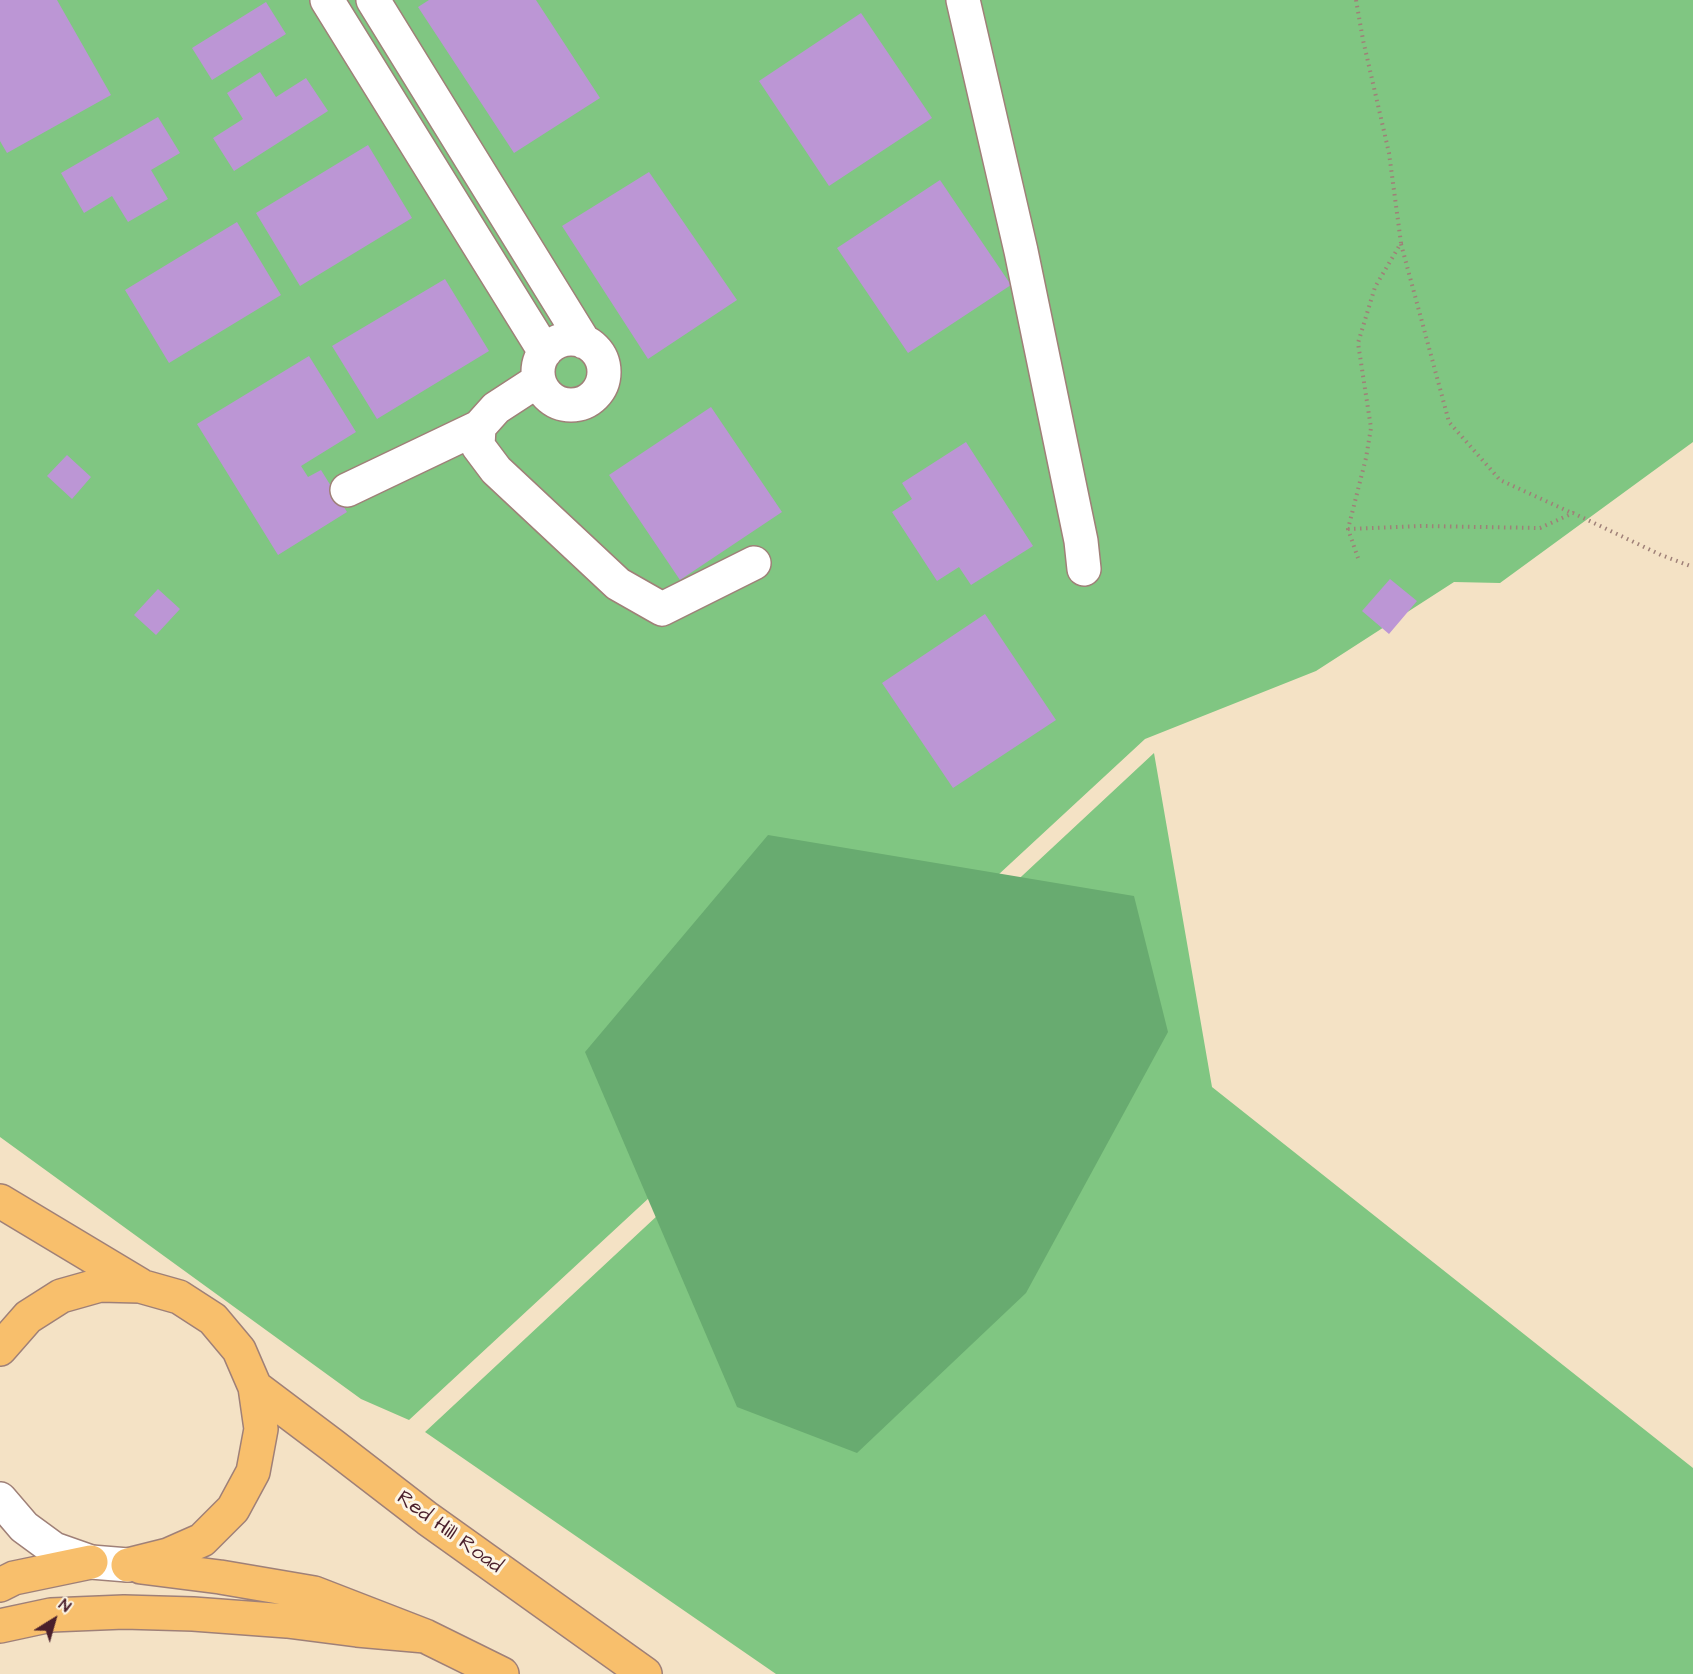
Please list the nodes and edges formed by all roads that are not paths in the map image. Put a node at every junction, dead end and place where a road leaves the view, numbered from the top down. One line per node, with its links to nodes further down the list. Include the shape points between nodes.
1 (373, 0): 4 (street)
2 (963, 0): 9 (street, via 1021,251)
3 (342, 5): 5 (street)
4 (584, 342): 5 (street, via 573,340 553,345); 5 (street, via 599,355 604,376 596,394 587,401 568,405 549,397 543,390)
5 (542, 366): 6 (street)
6 (479, 427): 7 (street); 8 (street, via 478,446 496,470 618,584 662,609)
7 (347, 490)
8 (754, 563)
9 (1084, 569)
10 (0, 1201): 11 (main road)
11 (140, 1286): 12 (main road, via 100,1285 62,1296 28,1317); 13 (main road, via 179,1297 213,1319 239,1350)
12 (0, 1349)
13 (255, 1387): 16 (main road, via 261,1430 253,1472 233,1509 202,1540 168,1555); 21 (main road, Red Hill Road, via 428,1519)
14 (0, 1498): 15 (street, via 24,1527 54,1549)
15 (91, 1562): 16 (street); 17 (main road, via 14,1578)
16 (128, 1565): 19 (main road, via 314,1593)
17 (0, 1585)
18 (0, 1626): 19 (main road, via 51,1615 124,1612 287,1621)
19 (425, 1636): 20 (main road)
20 (502, 1674)
21 (645, 1674)

